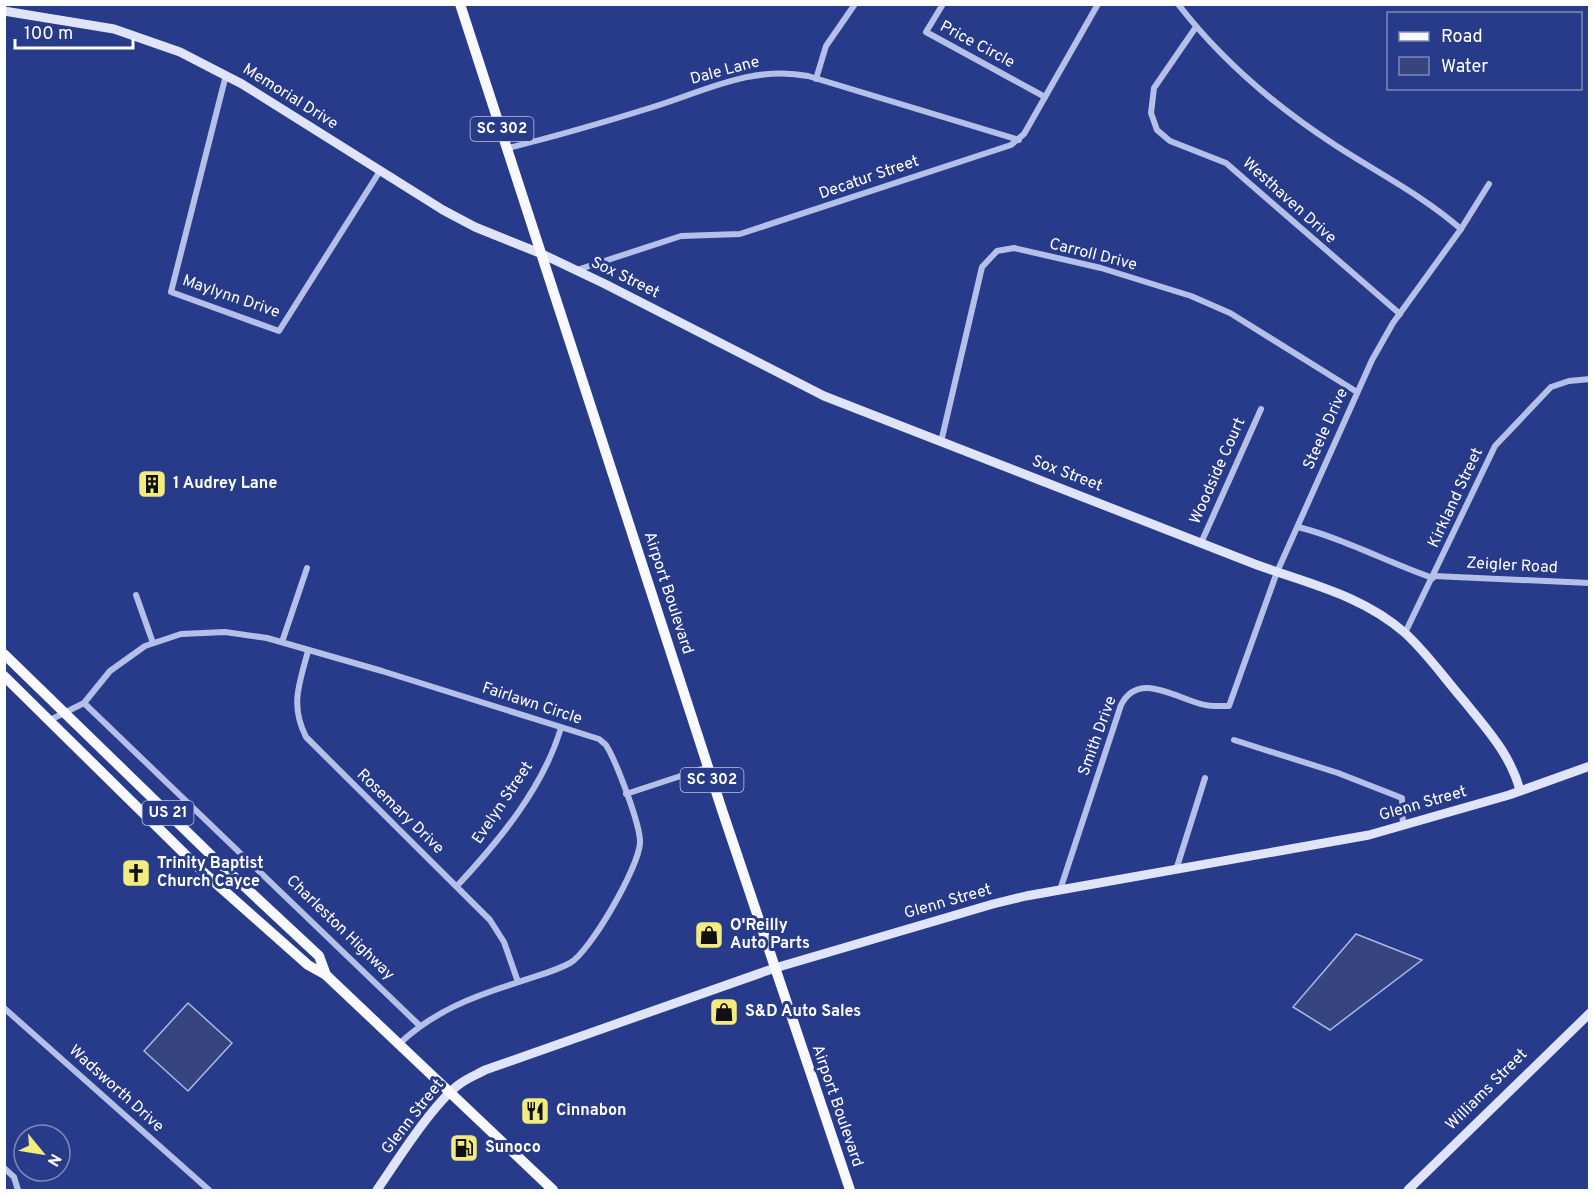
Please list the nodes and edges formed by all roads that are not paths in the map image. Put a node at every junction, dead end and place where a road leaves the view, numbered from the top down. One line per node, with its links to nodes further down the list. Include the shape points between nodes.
1 (460, 4): 12 (main road, Airport Boulevard / SC 302)
2 (855, 4): 9 (street, via 826,46)
3 (943, 4): 10 (street, Price Circle, via 926,32)
4 (1098, 4): 10 (street)
5 (1178, 4): 7 (street)
6 (4, 11): 8 (street, Memorial Drive, via 114,29 180,52)
7 (1196, 27): 15 (street, via 1230,66 1268,96 1333,144 1401,184); 18 (street, Westhaven Drive, via 1154,88 1151,113 1157,129 1170,141 1226,164)
8 (226, 75): 13 (street, Memorial Drive); 13 (street, Maylynn Drive, via 171,292 279,331)
9 (816, 79): 11 (street, Dale Lane); 12 (street, Dale Lane, via 782,73 747,76 615,119)
10 (1045, 97): 11 (street)
11 (1019, 140): 17 (street, Decatur Street, via 1003,149 740,234 681,236)
12 (508, 148): 16 (main road, Airport Boulevard / SC 302)
13 (380, 171): 16 (street, Memorial Drive, via 475,228)
14 (1489, 184): 15 (street, Steele Drive)
15 (1461, 229): 18 (street, Steele Drive)
16 (542, 254): 17 (street, Sox Street); 43 (main road, Airport Boulevard / SC 302)
17 (575, 271): 22 (street, Sox Street, via 824,396)
18 (1400, 314): 20 (street, Steele Drive)
19 (1590, 379): 27 (street, Kirkland Street, via 1551,387 1490,453)
20 (1357, 392): 22 (street, Carroll Drive, via 1215,306 1101,268 1006,249 987,259 982,267); 23 (street, Steele Drive)
21 (1261, 409): 24 (street, Woodside Court)
22 (941, 442): 24 (street, Sox Street)
23 (1298, 527): 26 (street, Steele Drive); 27 (street, Zeigler Road, via 1331,535)
24 (1201, 543): 26 (street, Sox Street)
25 (307, 568): 31 (street)
26 (1278, 572): 30 (street, Sox Street, via 1346,596); 37 (street, Steele Drive)
27 (1433, 577): 28 (street, Zeigler Road); 30 (street, Kirkland Street)
28 (1590, 584)
29 (136, 595): 32 (street)
30 (1405, 633): 45 (street, Sox Street, via 1503,749)
31 (282, 642): 32 (street, Fairlawn Circle, via 208,632 181,634); 33 (street, Fairlawn Circle)
32 (153, 643): 36 (street, Fairlawn Circle, via 110,671)
33 (308, 651): 40 (street, Fairlawn Circle); 49 (street, Rosemary Drive, via 296,704 298,722 306,737)
34 (4, 654): 38 (main road, US 21)
35 (4, 676): 39 (main road, US 21)
36 (84, 703): 38 (street, Fairlawn Circle); 56 (street, Charleston Highway)
37 (1229, 706): 50 (street, Smith Drive, via 1208,706 1145,686 1130,691 1121,705)
38 (66, 712): 39 (street, Fairlawn Circle); 52 (main road, US 21, via 319,956)
39 (50, 720): 52 (main road, US 21, via 202,871 308,965)
40 (561, 728): 46 (street, Fairlawn Circle, via 606,745); 49 (street, Evelyn Street, via 527,798)
41 (1234, 740): 47 (street, via 1402,798)
42 (1590, 766): 45 (street, Glenn Street)
43 (708, 767): 46 (street); 51 (main road, Airport Boulevard / SC 302)
44 (1205, 778): 48 (street)
45 (1520, 790): 47 (street, Glenn Street)
46 (626, 794): 53 (street, Fairlawn Circle, via 640,844 608,912 586,949 574,961)
47 (1403, 826): 48 (street, Glenn Street)
48 (1176, 870): 50 (street, Glenn Street)
49 (457, 886): 53 (street, Rosemary Drive, via 500,934)
50 (1060, 890): 51 (street, Glenn Street, via 993,904)
51 (774, 968): 58 (street, Glenn Street, via 485,1070); 64 (main road, Airport Boulevard / SC 302)
52 (326, 975): 57 (main road, US 21)
53 (518, 982): 56 (street, Fairlawn Circle, via 457,1004)
54 (4, 1008): 61 (street, Wadsworth Drive)
55 (1590, 1013): 65 (street, Williams Street)
56 (419, 1025): 57 (street, Fairlawn Circle)
57 (399, 1044): 58 (main road, US 21)
58 (450, 1092): 62 (street, Glenn Street); 63 (main road, US 21)
59 (4, 1168): 60 (street, via 14,1178)
60 (18, 1191)
61 (209, 1191)
62 (377, 1191)
63 (553, 1191)
64 (850, 1191)
65 (1407, 1191)

